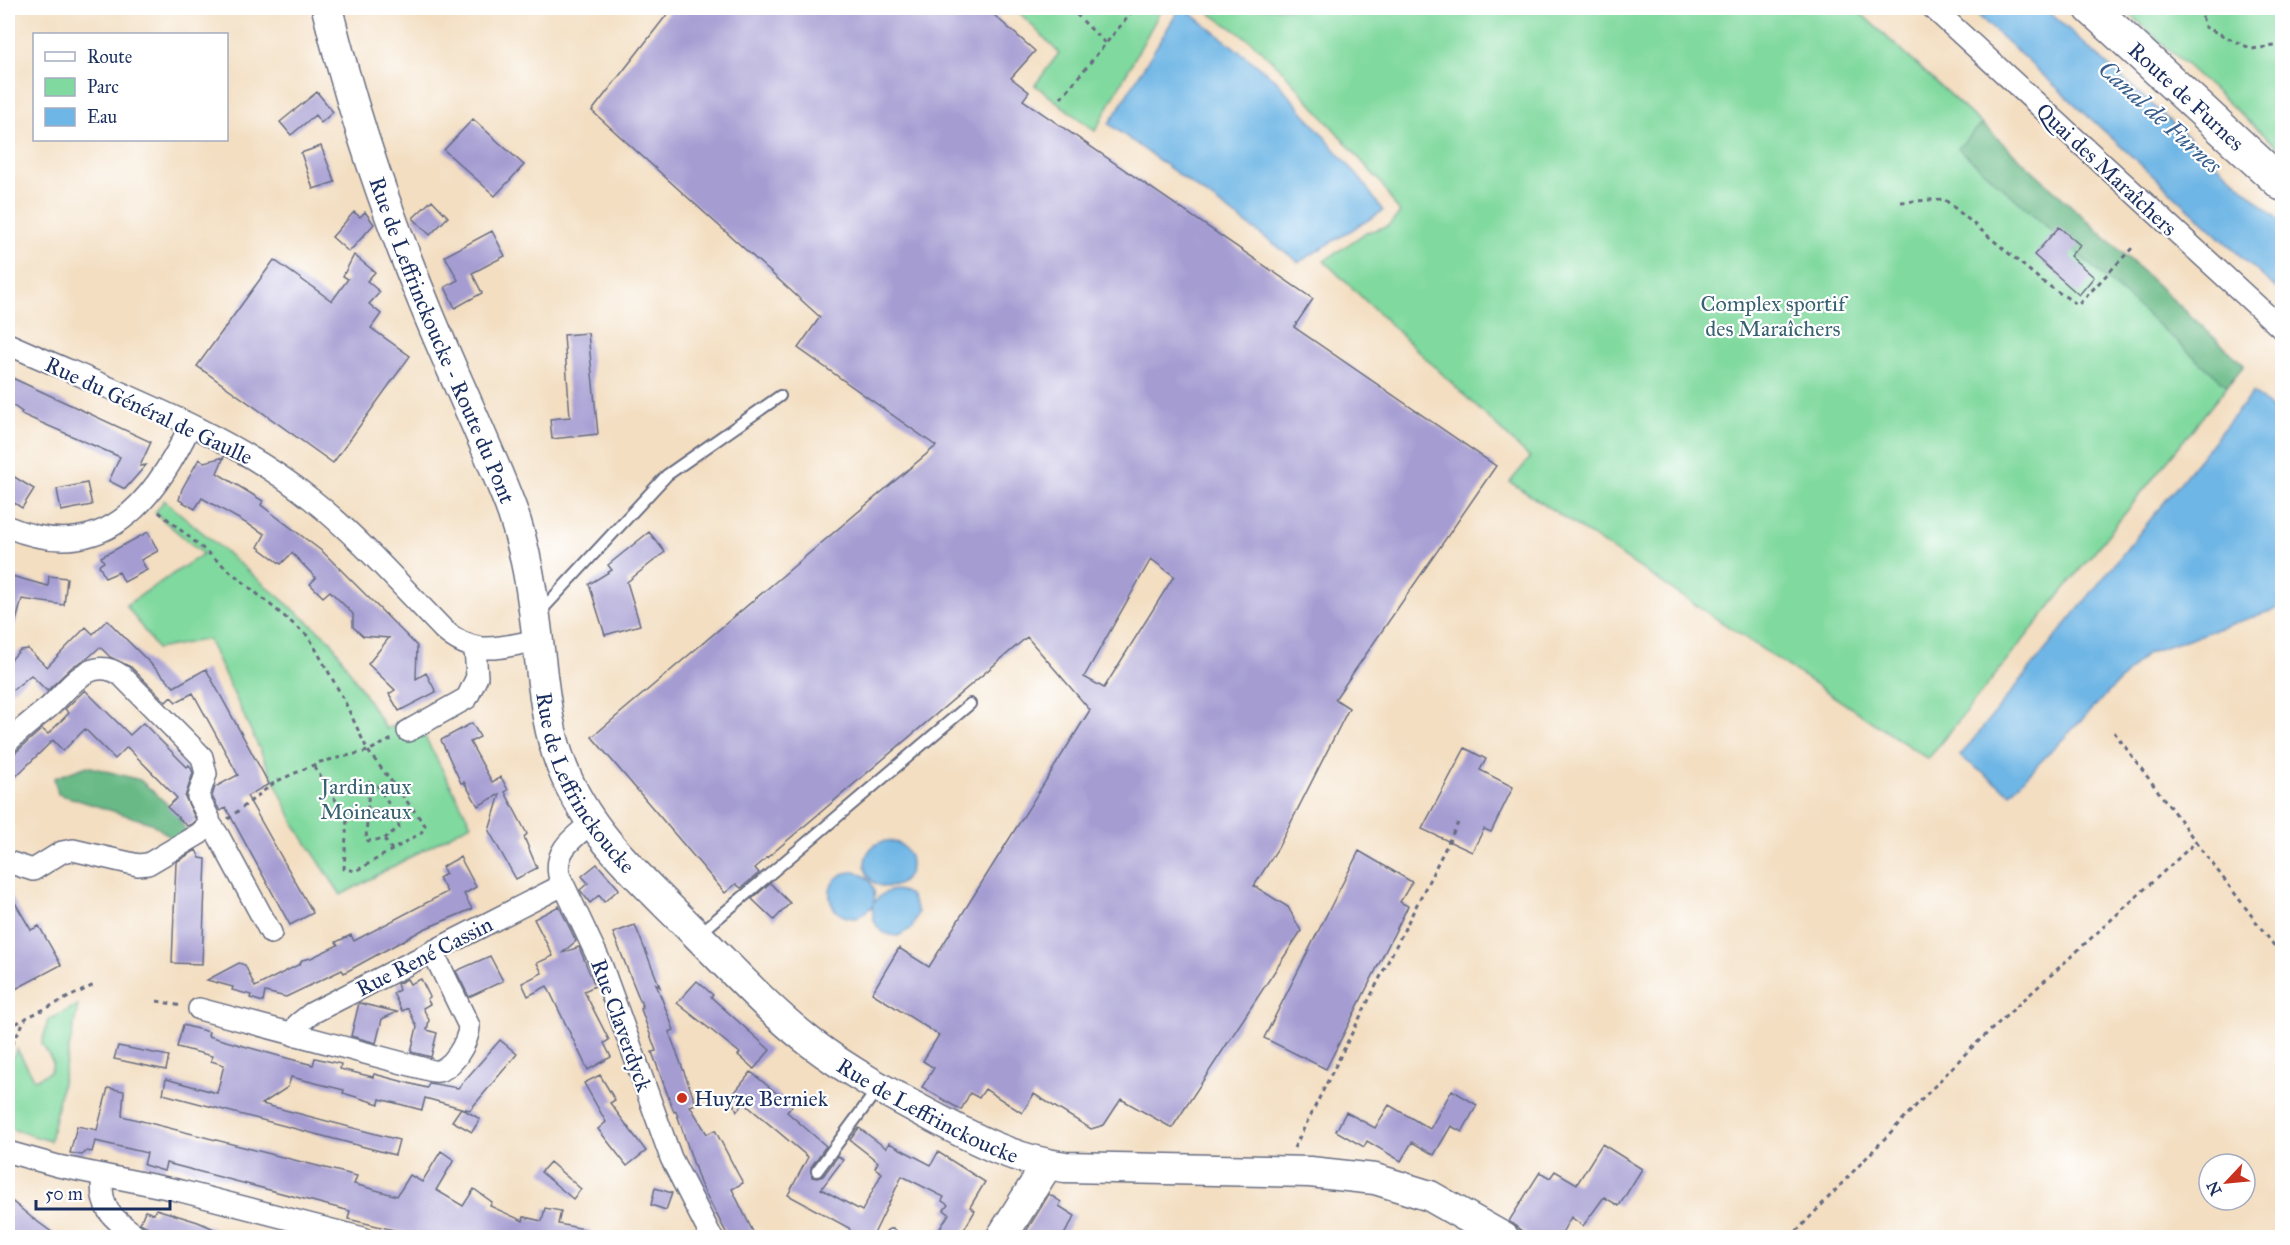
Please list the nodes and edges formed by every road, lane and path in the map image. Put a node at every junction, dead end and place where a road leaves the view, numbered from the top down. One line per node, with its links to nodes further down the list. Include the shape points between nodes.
1 (327, 8): 19 (main road, Rue de Leffrinckoucke - Route du Pont, via 393,222 428,315 515,518)
2 (1070, 8): 7 (path)
3 (1136, 8): 7 (path)
4 (1933, 8): 13 (street, Quai des Maraîchers)
5 (2091, 8): 10 (main road, Route de Furnes)
6 (2200, 8): 8 (path, via 2205,27 2229,39 2252,49)
7 (1106, 44): 9 (path)
8 (2283, 45)
9 (1061, 98)
10 (2283, 184)
11 (1901, 202): 12 (path, via 1944,199 2043,282 2078,305)
12 (2134, 246)
13 (2283, 329)
14 (8, 344): 16 (street, Rue du Général de Gaulle)
15 (780, 396): 19 (lane, via 667,475)
16 (190, 426): 17 (street); 20 (street, Rue du Général de Gaulle, via 246,454 311,499 444,630 462,644)
17 (145, 501): 18 (street, via 121,521 81,537 49,538); 26 (path, via 309,637)
18 (8, 527)
19 (537, 628): 20 (street, via 498,647); 21 (main road, Rue de Leffrinckoucke - Route du Pont)
20 (475, 648): 23 (street, via 477,677 467,698)
21 (542, 676): 28 (main road, Rue de Leffrinckoucke, via 557,754)
22 (970, 704): 37 (lane)
23 (408, 730): 26 (path)
24 (2114, 732): 32 (path)
25 (8, 742): 30 (street, via 83,674 99,668 111,670 122,676 202,757 206,774 198,797)
26 (368, 752): 27 (path); 33 (path, via 425,825 421,833)
27 (313, 765): 30 (path, via 275,782); 33 (path, via 347,818 344,869 356,871)
28 (592, 822): 35 (street, Rue Claverdyck, via 560,853 557,865); 37 (main road, Rue de Leffrinckoucke, via 627,866)
29 (1458, 823): 51 (path)
30 (212, 826): 34 (street, via 148,864 74,850 62,852 33,870); 36 (street)
31 (384, 839): 31 (path, via 366,841 369,782 379,787 398,820 399,827); 33 (path)
32 (2196, 842): 39 (path); 59 (path, via 1968,1051)
33 (392, 850)
34 (8, 862)
35 (563, 885): 38 (street, Rue René Cassin); 56 (street, Rue Claverdyck, via 601,964 671,1158)
36 (271, 933)
37 (698, 935): 47 (main road, Rue de Leffrinckoucke, via 797,1031)
38 (433, 952): 45 (street, Rue René Cassin, via 312,1013 298,1024); 45 (street, via 469,1026 467,1037 446,1069 433,1071)
39 (2283, 956)
40 (96, 984): 43 (path)
41 (157, 1000): 42 (path)
42 (199, 1009): 45 (street)
43 (26, 1018): 44 (path); 46 (path)
44 (8, 1028)
45 (294, 1035)
46 (8, 1052)
47 (879, 1087): 49 (main road, Rue de Leffrinckoucke, via 983,1142); 50 (lane)
48 (8, 1152): 52 (street)
49 (1047, 1165): 51 (main road, Rue de Leffrinckoucke); 57 (main road)
50 (817, 1171)
51 (1283, 1171): 58 (main road, Rue de Leffrinckoucke, via 1342,1174 1409,1187 1449,1205)
52 (103, 1175): 53 (street, via 177,1190); 54 (street, via 101,1191 106,1209)
53 (332, 1234): 55 (street)
54 (140, 1238)
55 (363, 1238)
56 (712, 1238)
57 (1001, 1238)
58 (1504, 1238)
59 (1790, 1238)

